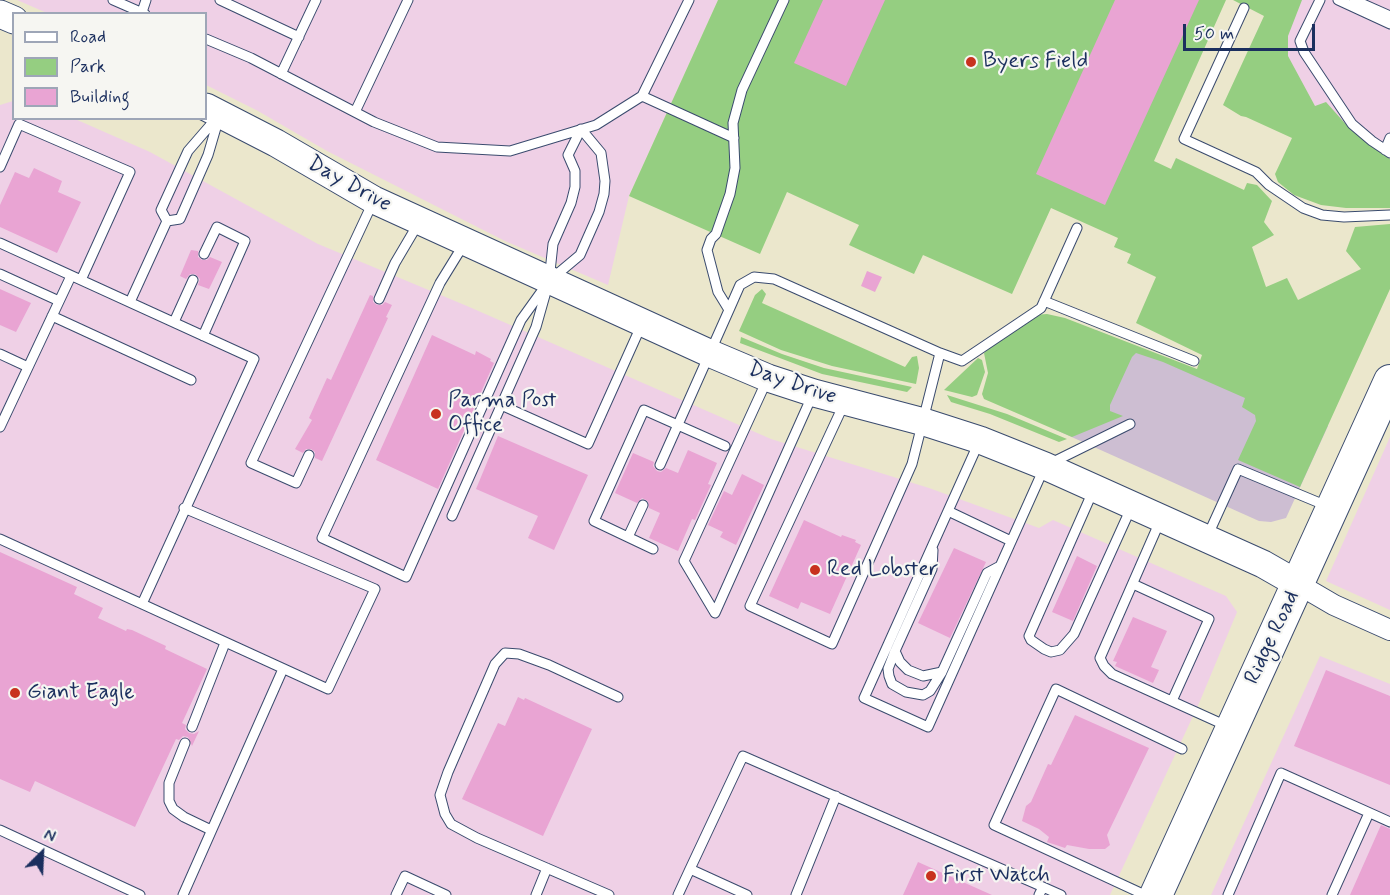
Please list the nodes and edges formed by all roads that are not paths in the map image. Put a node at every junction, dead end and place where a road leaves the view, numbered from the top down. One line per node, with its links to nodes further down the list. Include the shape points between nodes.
1 (114, 0): 11 (lane)
2 (220, 0): 14 (lane)
3 (316, 0): 14 (lane)
4 (408, 0): 19 (lane)
5 (689, 0): 17 (lane)
6 (784, 0): 21 (lane, via 742,90 733,123)
7 (1320, 0): 23 (lane, via 1300,41 1304,52 1352,124)
8 (1338, 0): 13 (lane)
9 (1354, 0): 12 (lane)
10 (1245, 8): 26 (lane, via 1184,139 1256,172 1303,208 1344,217)
11 (141, 12)
12 (1390, 16)
13 (1390, 24)
14 (299, 37): 16 (lane)
15 (207, 39): 16 (lane)
16 (281, 74): 19 (lane)
17 (642, 96): 20 (lane, via 596,124); 21 (lane)
18 (213, 110): 25 (street, Day Drive); 27 (lane, via 161,210); 27 (lane, via 208,155 180,219)
19 (355, 112): 20 (lane, via 437,147 510,151)
20 (580, 129): 37 (lane, via 568,154 575,171 575,188 553,244); 37 (lane, via 601,153 604,194 580,255)
21 (734, 138): 42 (lane, via 735,168 730,194 707,250 718,292)
22 (1390, 138): 23 (lane)
23 (1387, 151)
24 (0, 167): 35 (lane, via 19,124 130,172)
25 (374, 200): 28 (street, Day Drive); 64 (lane, via 251,463 296,483)
26 (1390, 215)
27 (167, 221): 41 (lane)
28 (419, 222): 30 (street, Day Drive); 38 (lane)
29 (1077, 228): 40 (lane)
30 (465, 242): 37 (street, Day Drive); 37 (lane, via 440,283 322,538 406,577 521,320)
31 (0, 243): 34 (lane)
32 (204, 254): 46 (lane, via 217,227 245,241)
33 (0, 274): 39 (lane)
34 (71, 276): 35 (lane); 39 (lane)
35 (81, 280): 41 (lane)
36 (193, 280): 44 (lane)
37 (549, 281): 45 (street, Day Drive); 57 (lane, via 536,327)
38 (379, 299)
39 (59, 301): 43 (lane)
40 (1044, 301): 48 (lane, via 1041,308 962,361); 50 (lane)
41 (130, 302): 44 (lane)
42 (729, 310): 47 (lane); 48 (lane, via 740,285 754,277 774,279)
43 (52, 316): 51 (lane); 53 (lane)
44 (174, 322): 46 (lane)
45 (642, 323): 47 (street, Day Drive); 57 (lane, via 588,444)
46 (203, 336): 70 (lane, via 254,359)
47 (709, 353): 52 (street, Day Drive); 60 (lane)
48 (940, 353): 58 (lane)
49 (0, 354): 51 (lane)
50 (1194, 361)
51 (28, 367): 61 (lane)
52 (768, 378): 55 (street, Day Drive); 55 (lane, via 684,561 715,613)
53 (191, 380)
54 (1390, 381): 71 (main road, Ridge Road)
55 (814, 393): 56 (street, Day Drive)
56 (845, 402): 58 (street, Day Drive); 58 (lane, via 750,606 832,644 912,464)
57 (501, 405): 73 (lane)
58 (924, 422): 62 (street, Day Drive)
59 (1130, 424): 66 (lane)
60 (677, 425): 63 (lane); 65 (lane); 75 (lane, via 645,410 594,521)
61 (0, 427)
62 (980, 440): 66 (street, Day Drive); 72 (lane)
63 (725, 446)
64 (309, 455)
65 (660, 465)
66 (1045, 466): 67 (street, Day Drive); 78 (lane)
67 (1094, 488): 69 (street, Day Drive); 69 (lane, via 1029,636 1051,652 1060,650 1070,639)
68 (643, 505): 75 (lane)
69 (1132, 505): 74 (street, Day Drive)
70 (184, 508): 84 (lane); 88 (lane, via 375,589 328,689)
71 (1332, 508): 77 (lane, via 1238,469); 83 (main road, Ridge Road)
72 (948, 511): 78 (lane); 79 (lane)
73 (452, 516)
74 (1161, 519): 77 (street, Day Drive); 82 (lane)
75 (628, 537): 80 (lane)
76 (0, 539): 84 (lane)
77 (1206, 539): 83 (street, Day Drive)
78 (1011, 541): 81 (lane)
79 (933, 545): 81 (lane, via 864,698 928,727); 87 (lane, via 932,569)
80 (653, 549)
81 (1000, 566): 89 (lane, via 987,573)
82 (1133, 584): 91 (lane, via 1100,658 1112,674); 91 (lane, via 1209,619)
83 (1298, 584): 85 (street, Day Drive); 93 (main road, Ridge Road)
84 (142, 604): 86 (lane)
85 (1390, 630)
86 (225, 643): 88 (lane); 92 (lane)
87 (895, 651): 89 (lane, via 908,670 923,676); 89 (lane, via 889,676 892,684 906,692 923,695)
88 (283, 669): 100 (lane)
89 (942, 672)
90 (618, 698): 101 (lane, via 549,665 505,653 495,664 448,772 440,795 451,824)
91 (1172, 701): 93 (lane)
92 (192, 727)
93 (1231, 728): 115 (main road, Ridge Road)
94 (185, 743): 100 (lane, via 171,777 169,801 184,817)
95 (1182, 749): 114 (lane, via 1056,689 994,825)
96 (836, 796): 102 (lane, via 743,756); 103 (lane); 112 (lane)
97 (1369, 813): 98 (lane); 116 (lane, via 1281,773); 117 (lane)
98 (1390, 822)
99 (0, 830): 104 (lane)
100 (212, 830): 105 (lane)
101 (547, 868): 108 (lane); 109 (lane)
102 (690, 869): 110 (lane); 111 (lane)
103 (1041, 891): 113 (lane)
104 (141, 895)
105 (183, 895)
106 (396, 895): 107 (lane, via 405,876)
107 (446, 895)
108 (536, 895)
109 (609, 895)
110 (678, 895)
111 (747, 895)
112 (796, 895)
113 (1061, 895)
114 (1145, 895)
115 (1156, 895)
116 (1228, 895)
117 (1332, 895)

